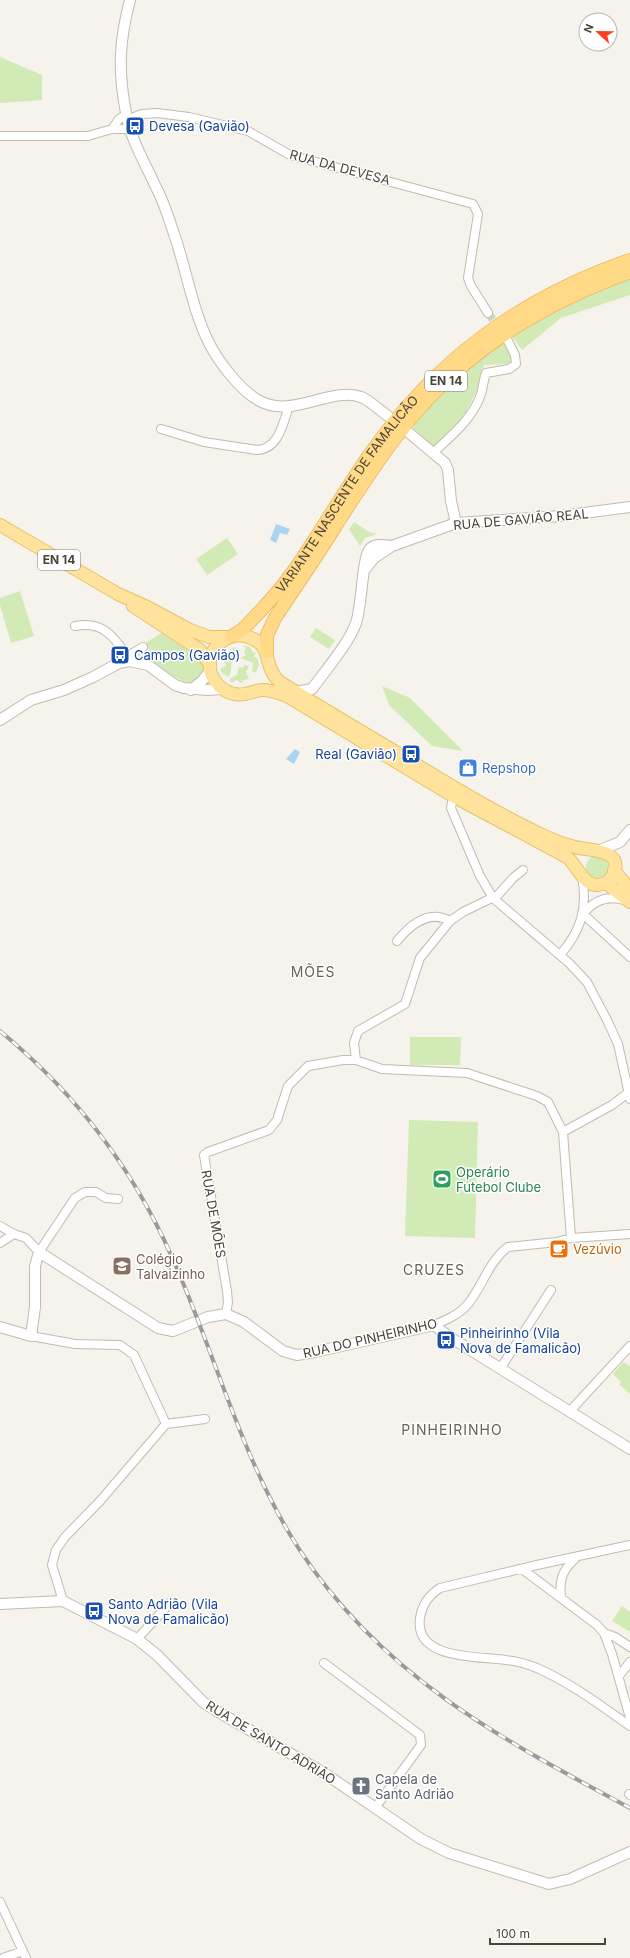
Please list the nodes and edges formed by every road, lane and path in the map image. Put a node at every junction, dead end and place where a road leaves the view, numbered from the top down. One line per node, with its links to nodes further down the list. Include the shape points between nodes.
1 (130, 0): 2 (street, via 119,55 121,85)
2 (128, 121): 3 (street); 3 (street, via 119,119); 7 (street, RUA DA DEVESA, via 142,114 157,113 248,130 290,155 473,204 478,214 468,278); 9 (street, via 173,231 206,336 214,352 246,391 259,401 272,407)
3 (112, 129): 4 (street, via 88,136)
4 (0, 136)
5 (630, 260): 19 (highway, VARIANTE NASCENTE DE FAMALICÃO / EN 14, via 579,280 521,310 464,351 435,377 399,416 368,456 289,577 242,630)
6 (630, 272): 21 (highway, VARIANTE NASCENTE DE FAMALICÃO / EN 14, via 594,285 527,319 498,338 430,397 377,463 275,618 267,635)
7 (488, 313)
8 (508, 341): 13 (street, via 516,357 516,364 487,372 480,398 470,414 460,428)
9 (289, 406): 10 (street, via 340,396 354,396 369,402); 11 (street, via 276,440 265,450 204,442)
10 (388, 416)
11 (161, 429)
12 (408, 432): 13 (street)
13 (434, 452): 15 (street, via 448,470)
14 (630, 507): 15 (street, RUA DE GAVIÃO REAL, via 561,516)
15 (456, 522): 25 (street, RUA DE GAVIÃO REAL, via 392,546 375,546 365,569 361,603 353,630)
16 (0, 526): 17 (main road, EN 14)
17 (118, 594): 19 (main road, EN 14, via 200,634 218,638); 23 (main road, EN 14, via 143,614 200,650)
18 (75, 626): 22 (street, via 86,624 104,629 115,638)
19 (230, 636): 21 (main road, EN 14, via 244,635 256,639); 23 (main road, EN 14, via 214,648)
20 (143, 647): 22 (street)
21 (268, 658): 27 (main road, EN 14, via 265,680); 28 (main road, via 276,678)
22 (125, 660): 26 (street, via 148,665 175,685); 30 (street, via 64,690 31,700)
23 (210, 668): 24 (main road, EN 14, via 216,684); 26 (street, via 202,681)
24 (222, 689): 26 (street); 27 (main road, via 237,694)
25 (312, 689): 28 (street); 29 (street)
26 (191, 690)
27 (253, 691): 31 (main road, via 276,692 287,696)
28 (296, 692): 29 (main road)
29 (316, 704): 34 (main road, via 450,785 538,833 572,846)
30 (0, 720)
31 (453, 796): 37 (main road, via 562,854); 39 (street, via 451,808 480,876)
32 (630, 830): 33 (street)
33 (620, 842): 34 (street); 35 (street)
34 (597, 850): 35 (main road, via 610,855); 37 (main road, via 581,860)
35 (614, 868): 38 (main road, via 610,880); 40 (main road)
36 (523, 870): 39 (street)
37 (581, 874): 38 (main road, via 586,881 596,885); 41 (street, via 586,897)
38 (606, 883): 40 (main road)
39 (493, 898): 42 (street); 44 (street)
40 (629, 898): 41 (street, via 604,898)
41 (583, 914): 44 (street, via 574,937); 45 (street)
42 (450, 921): 43 (street, via 438,916 422,919); 46 (street, via 420,958 405,1004 358,1031 354,1043)
43 (397, 941)
44 (560, 954): 47 (street, via 587,982 610,1025 620,1052)
45 (630, 957)
46 (356, 1060): 48 (street, via 382,1069 467,1073 537,1096 548,1102); 57 (street, RUA DE MÕES, via 308,1066 288,1086 278,1120 269,1130 208,1152 204,1156 227,1291)
47 (629, 1096): 48 (street)
48 (563, 1132): 53 (street)
49 (118, 1199): 55 (street, via 106,1198 96,1192 85,1192 75,1198)
50 (0, 1226): 51 (street)
51 (14, 1234): 54 (street); 55 (street, via 26,1238)
52 (630, 1234): 53 (street, RUA DO PINHEIRINHO)
53 (571, 1238): 58 (street, RUA DO PINHEIRINHO, via 508,1247 491,1266 469,1304)
54 (0, 1243)
55 (39, 1252): 57 (street, via 158,1328 173,1331 208,1317); 60 (street, via 35,1266 35,1307)
56 (551, 1290): 62 (street)
57 (226, 1314): 58 (street, RUA DO PINHEIRINHO, via 244,1322 283,1351 297,1355)
58 (434, 1325): 62 (street)
59 (0, 1327): 60 (street)
60 (31, 1336): 65 (street, via 75,1344 120,1345 129,1350 134,1355)
61 (630, 1346): 63 (street)
62 (500, 1369): 63 (street)
63 (570, 1411): 66 (street)
64 (205, 1419): 65 (street)
65 (166, 1424): 71 (street, via 56,1550 52,1565)
66 (630, 1449)
67 (630, 1545): 68 (street)
68 (576, 1558): 69 (street); 70 (street, via 564,1570 560,1584)
69 (522, 1569): 70 (street); 81 (street, via 448,1586 434,1592 421,1613 420,1625 424,1637 446,1653 506,1660 548,1673 571,1685)
70 (561, 1598): 74 (street)
71 (63, 1601): 73 (street); 75 (street, RUA DE SANTO ADRIÃO)
72 (170, 1603): 75 (street)
73 (0, 1604)
74 (604, 1633): 76 (street, via 615,1637); 79 (street)
75 (137, 1639): 82 (street, RUA DE SANTO ADRIÃO, via 157,1655 204,1703 324,1773)
76 (630, 1648)
77 (630, 1662): 79 (street)
78 (324, 1663): 82 (street, via 422,1739 421,1745)
79 (619, 1676): 80 (street)
80 (630, 1718)
81 (630, 1726)
82 (375, 1808): 83 (street, RUA DE SANTO ADRIÃO, via 444,1851 549,1884 570,1879)
83 (630, 1852)
84 (0, 1902): 85 (street)
85 (25, 1955): 86 (street)
86 (3, 1958)

